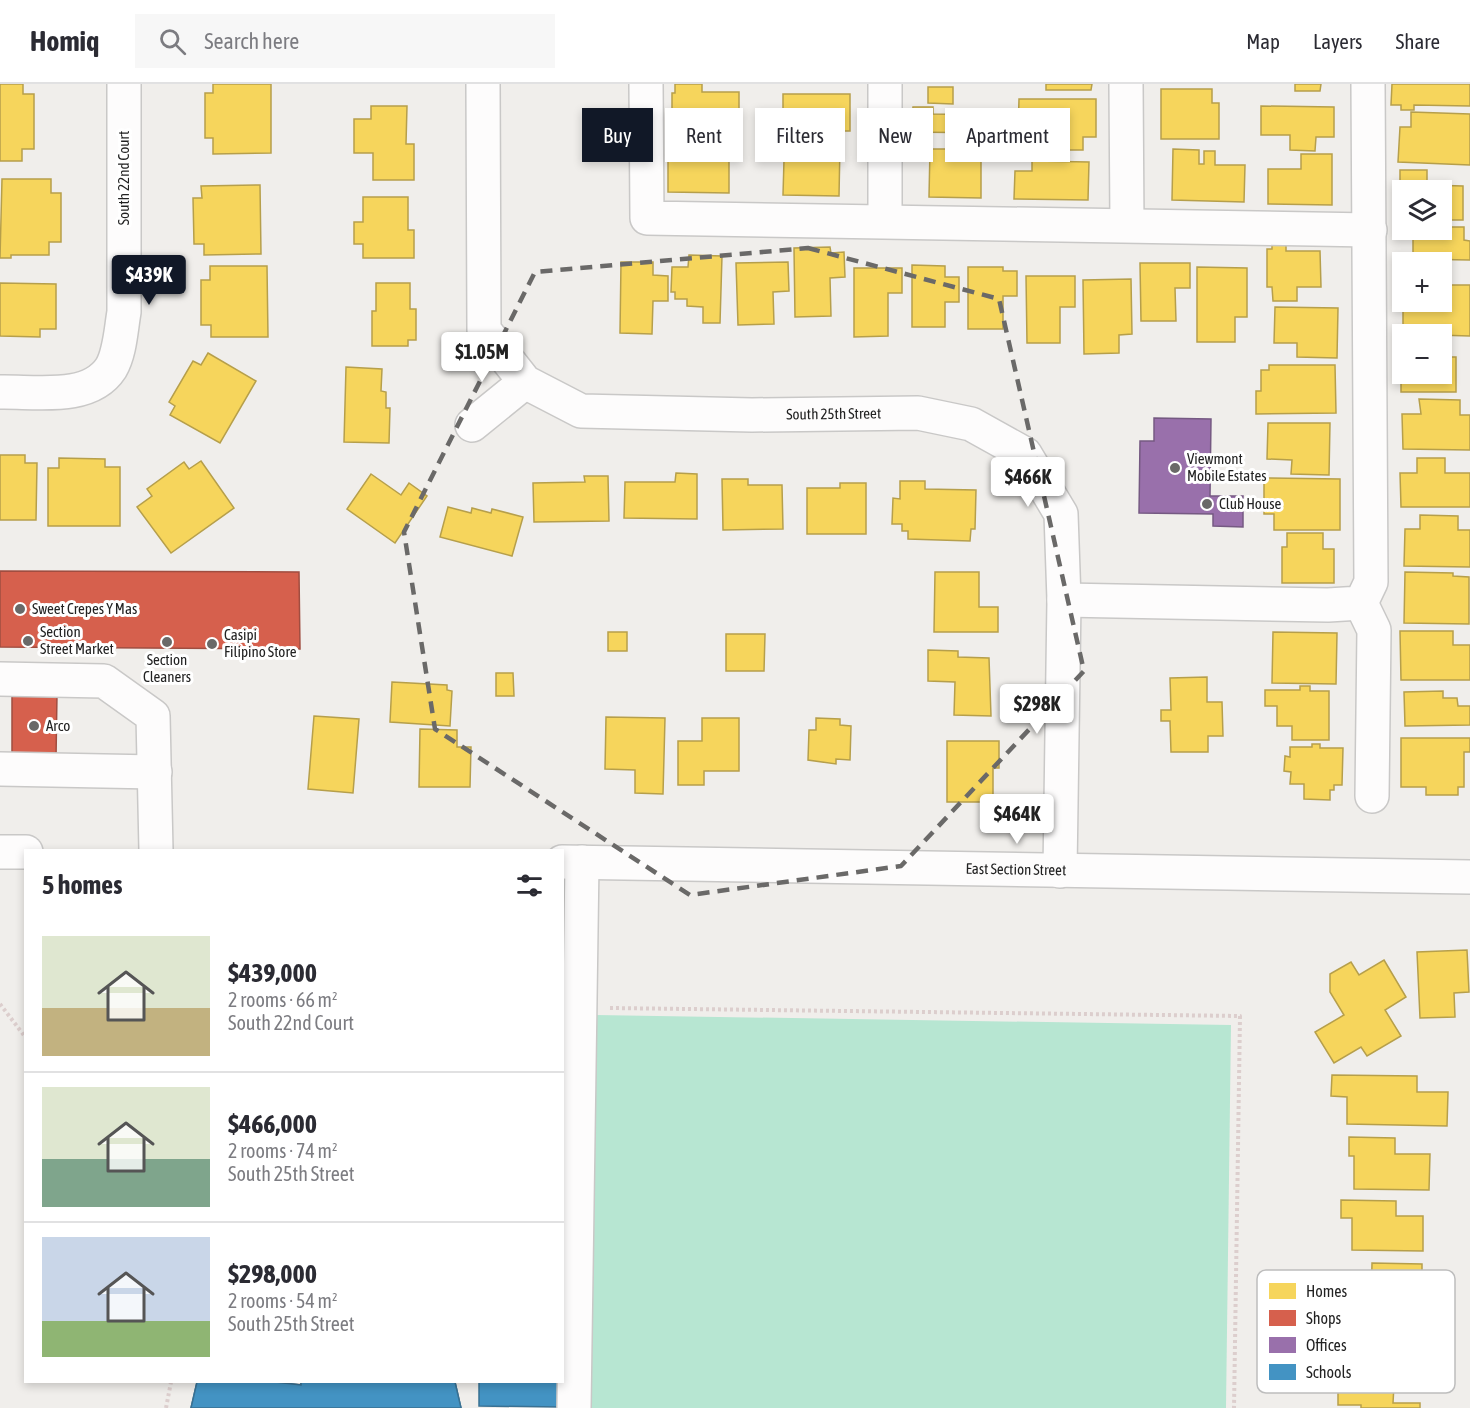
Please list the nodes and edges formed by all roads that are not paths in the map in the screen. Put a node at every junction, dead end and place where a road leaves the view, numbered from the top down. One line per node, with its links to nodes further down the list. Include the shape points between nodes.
1 (124, 84): 11 (street, South 22nd Court, via 124,312 111,368 75,391)
2 (483, 84): 10 (street, South 25th Street, via 484,330)
3 (646, 84): 7 (street, via 647,218)
4 (885, 84): 7 (street)
5 (1126, 84): 8 (street)
6 (1368, 84): 9 (street)
7 (885, 221): 8 (street)
8 (1127, 225): 9 (street)
9 (1370, 231): 14 (street, via 1371,582)
10 (525, 382): 12 (street); 13 (street, South 25th Street, via 581,411 752,415 918,412 971,424 1025,454 1061,513)
11 (0, 392)
12 (472, 425)
13 (1064, 600): 14 (street); 23 (street, South 25th Street)
14 (1361, 603): 18 (street, via 1374,630)
15 (0, 679): 17 (street, via 104,681 153,716)
16 (0, 769): 17 (street)
17 (155, 772): 19 (street)
18 (1372, 796)
19 (156, 849)
20 (0, 852): 21 (street)
21 (24, 852)
22 (572, 862): 23 (street, East Section Street); 25 (street, via 579,958)
23 (1060, 871): 24 (street, East Section Street)
24 (1470, 877)
25 (574, 1408)

